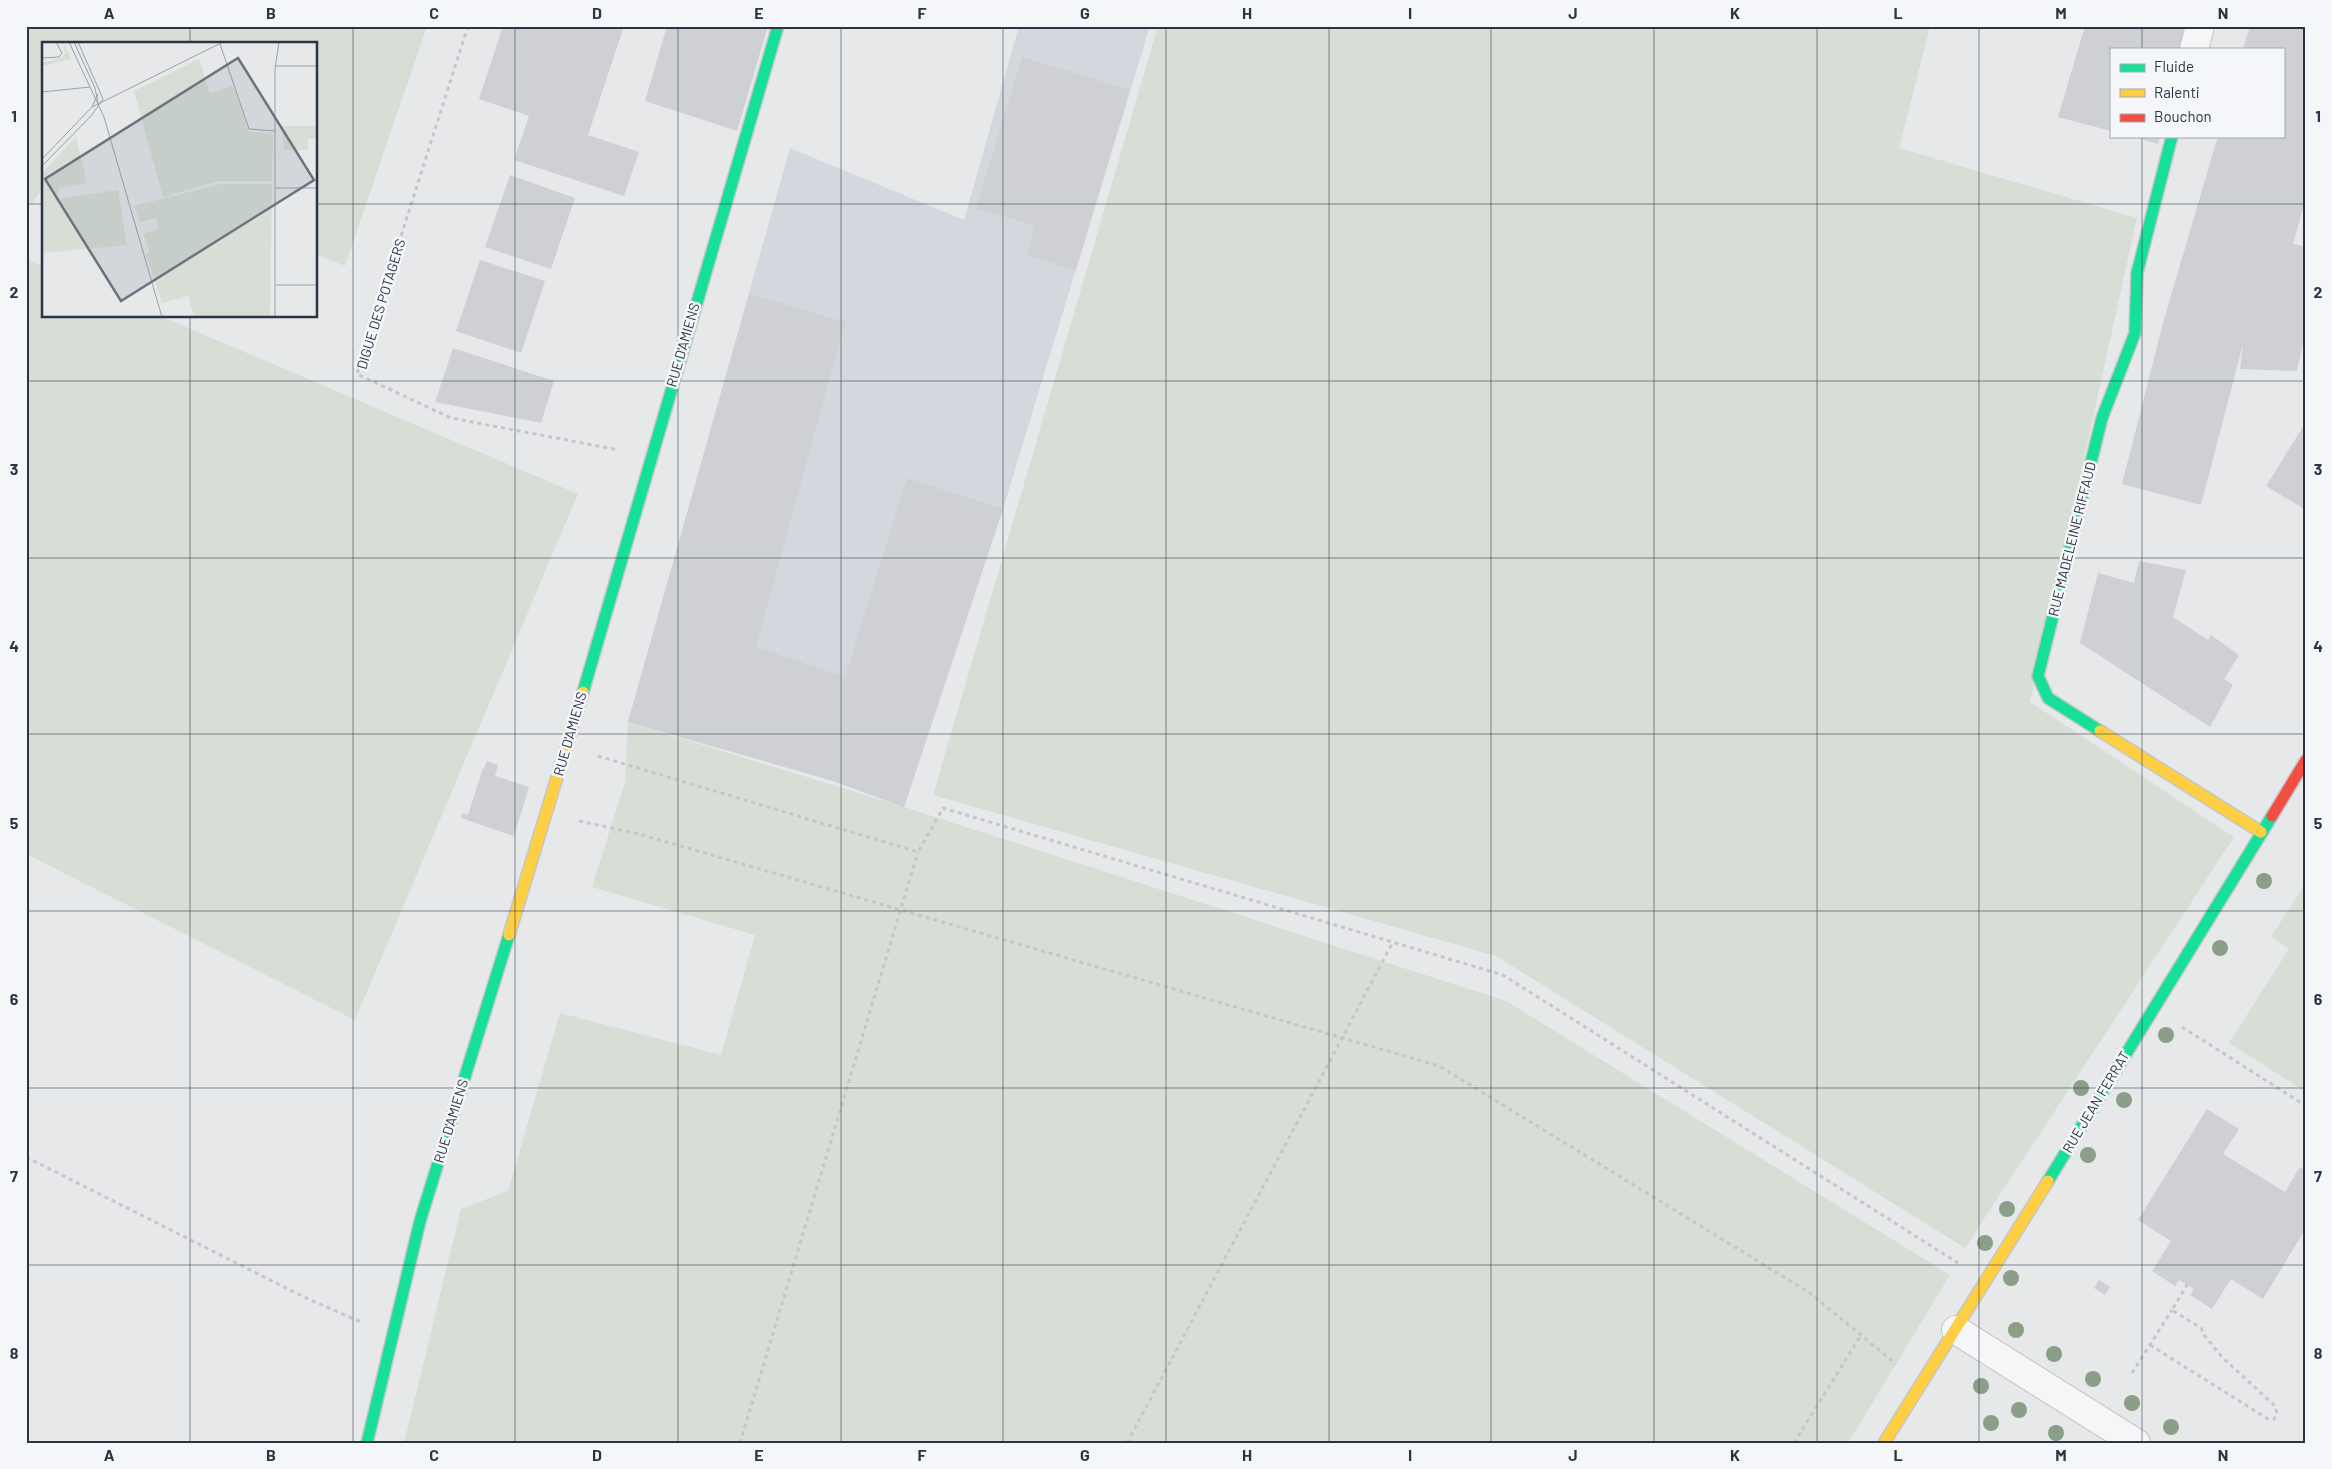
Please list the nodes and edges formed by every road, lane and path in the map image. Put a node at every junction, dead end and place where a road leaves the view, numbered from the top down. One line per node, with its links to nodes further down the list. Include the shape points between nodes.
1 (468, 26): 6 (path, DIGUE DES POTAGERS, via 357,374 451,418)
2 (778, 26): 6 (street, RUE D'AMIENS)
3 (2200, 26): 4 (street)
4 (2194, 48)
5 (2171, 138): 10 (street, RUE MADELEINE RIFFAUD, via 2137,273 2135,334 2102,418 2038,676 2048,698)
6 (651, 456): 7 (street, RUE D'AMIENS)
7 (567, 747): 9 (street, RUE D'AMIENS); 11 (path)
8 (2306, 760): 10 (street, RUE JEAN FERRAT)
9 (546, 815): 12 (path, via 638,834); 23 (street, RUE D'AMIENS, via 420,1221)
10 (2261, 832): 14 (street, RUE JEAN FERRAT)
11 (918, 852): 12 (path); 13 (path, via 944,808)
12 (901, 911): 15 (path); 28 (path)
13 (1393, 942): 15 (path); 18 (path, via 1503,975)
14 (2153, 1009): 16 (path); 18 (street, RUE JEAN FERRAT)
15 (1344, 1039): 22 (path, via 1439,1066 1810,1293); 29 (path)
16 (2306, 1106)
17 (26, 1157): 23 (path, via 304,1297)
18 (1986, 1281): 21 (street, RUE JEAN FERRAT)
19 (2187, 1285): 20 (path)
20 (2172, 1310): 24 (path); 24 (path, via 2201,1328 2221,1356 2274,1406 2277,1412 2274,1419 2268,1419)
21 (1956, 1330): 26 (street, RUE JEAN FERRAT); 32 (street)
22 (1860, 1335): 26 (path); 30 (path)
23 (392, 1336): 27 (street, RUE D'AMIENS)
24 (2150, 1345): 25 (path)
25 (2132, 1374)
26 (1921, 1385): 31 (street, RUE JEAN FERRAT)
27 (367, 1443)
28 (740, 1443)
29 (1127, 1443)
30 (1794, 1443)
31 (1884, 1443)
32 (2136, 1443)

